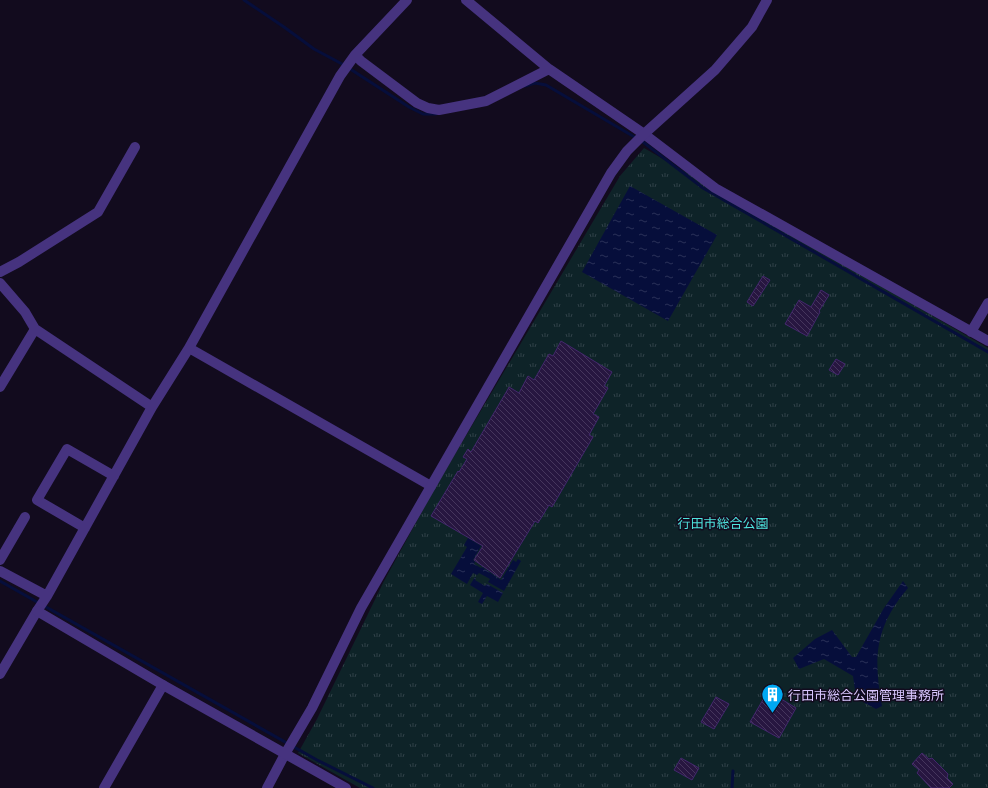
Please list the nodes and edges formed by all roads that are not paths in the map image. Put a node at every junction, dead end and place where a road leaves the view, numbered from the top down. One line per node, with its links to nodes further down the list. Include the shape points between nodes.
1 (407, 0): 4 (street)
2 (466, 0): 5 (street)
3 (768, 0): 6 (street, via 752,27 715,70)
4 (355, 55): 5 (street, via 417,103 439,110 486,101); 14 (street, via 340,76)
5 (549, 69): 6 (street)
6 (644, 134): 12 (street, via 715,188); 18 (street, via 611,173)
7 (135, 147): 8 (street, via 98,212)
8 (0, 272)
9 (0, 283): 11 (street, via 25,312)
10 (988, 303): 12 (street)
11 (35, 329): 15 (street); 16 (street)
12 (971, 332): 13 (street)
13 (988, 341)
14 (189, 348): 16 (street); 18 (street)
15 (0, 387)
16 (152, 407): 17 (street)
17 (114, 476): 20 (street); 20 (street, via 67,449 37,500)
18 (431, 486): 27 (street, via 361,608 312,708)
19 (25, 516): 21 (street)
20 (85, 528): 23 (street)
21 (0, 560)
22 (0, 571): 23 (street)
23 (47, 596): 24 (street)
24 (37, 611): 25 (street); 26 (street)
25 (0, 674)
26 (164, 685): 27 (street); 28 (street)
27 (285, 754): 29 (street); 30 (street)
28 (104, 788)
29 (267, 788)
30 (346, 788)

